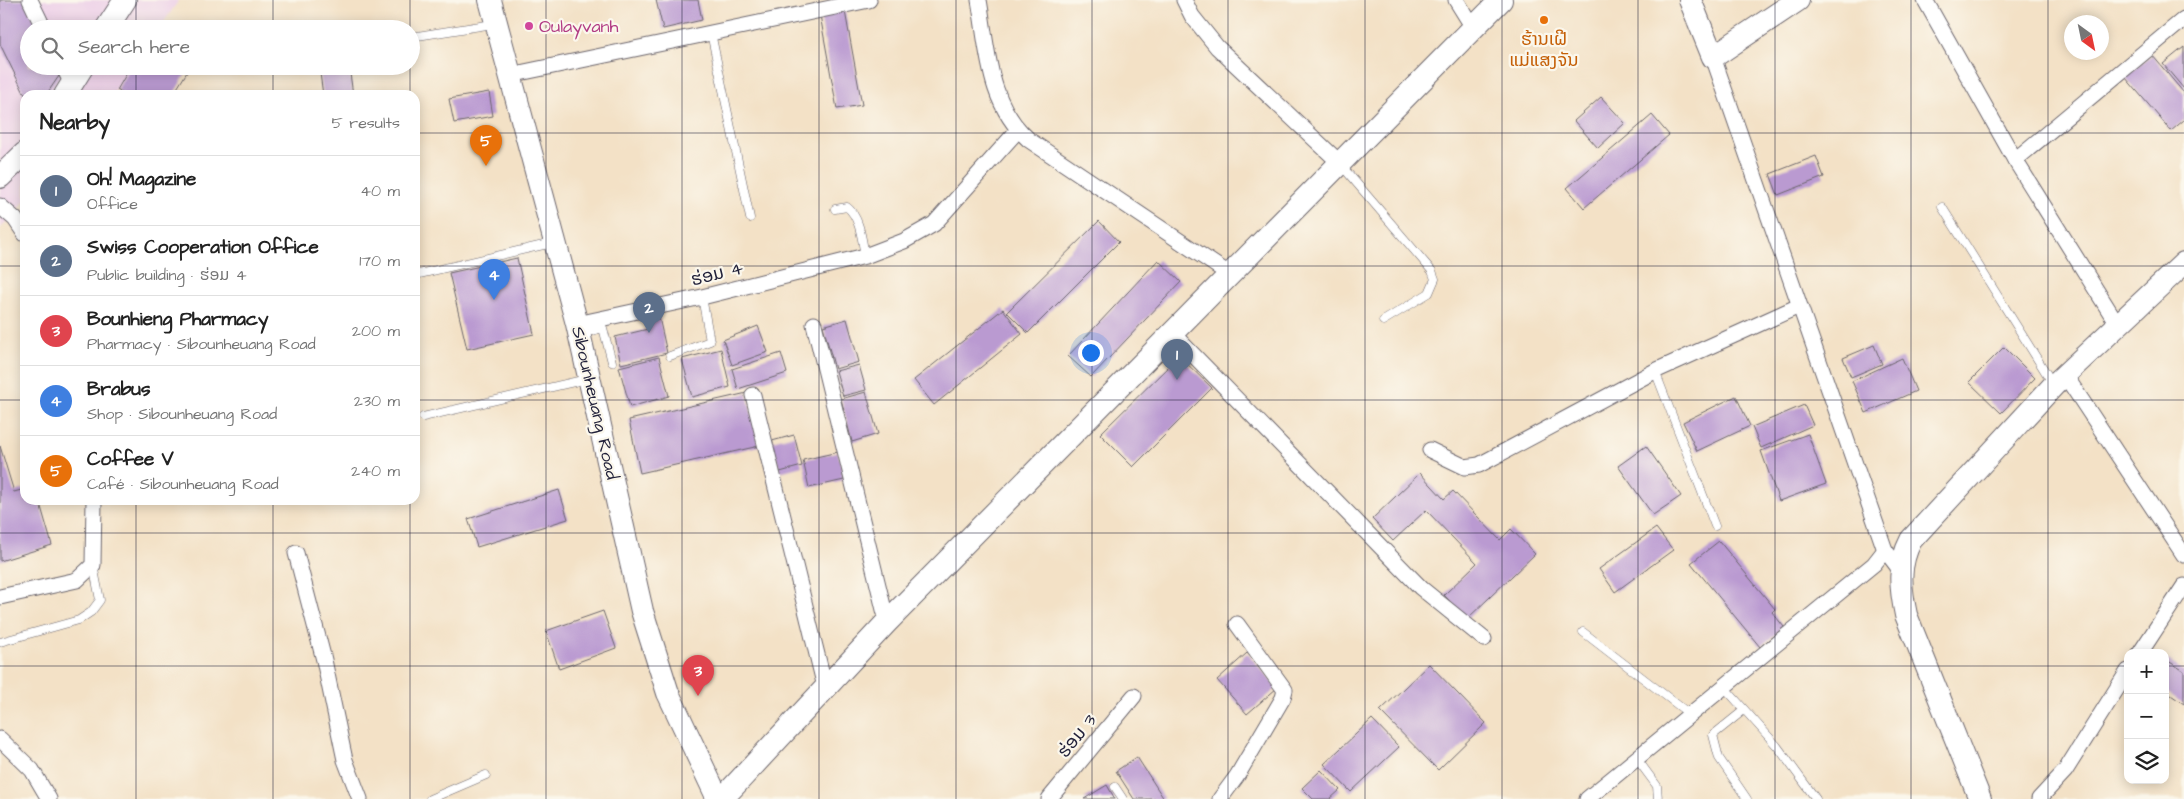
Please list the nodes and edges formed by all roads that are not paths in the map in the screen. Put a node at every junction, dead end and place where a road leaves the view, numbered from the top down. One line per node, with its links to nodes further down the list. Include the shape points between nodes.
1 (30, 0): 13 (street)
2 (125, 0): 14 (street)
3 (490, 0): 15 (street, Sibounheuang Road)
4 (869, 0): 17 (street)
5 (979, 0): 21 (street, via 996,94)
6 (1184, 0): 23 (street, via 1192,16 1217,47)
7 (1456, 0): 16 (street)
8 (1501, 0): 16 (street)
9 (1690, 0): 19 (street)
10 (1798, 0): 19 (street)
11 (1925, 0): 22 (street)
12 (2184, 19): 22 (street)
13 (40, 20)
14 (112, 20)
15 (497, 24): 18 (lane); 20 (street, Sibounheuang Road)
16 (1474, 28): 23 (street)
17 (711, 33): 20 (street); 27 (lane)
18 (420, 35)
19 (1713, 57): 35 (street)
20 (510, 75): 29 (street, Sibounheuang Road)
21 (1018, 130): 30 (street, ຮ່ອມ 4, via 934,224 904,241); 33 (street)
22 (2015, 160): 38 (street)
23 (1340, 164): 33 (street); 36 (lane, via 1432,271 1435,279 1429,293)
24 (0, 206): 28 (street)
25 (1942, 207): 45 (lane)
26 (835, 209): 30 (lane, via 847,207 853,211)
27 (750, 218)
28 (20, 226)
29 (556, 242): 32 (lane); 39 (street, Sibounheuang Road)
30 (866, 256): 34 (street, ຮ່ອມ 4)
31 (2184, 263): 38 (street)
32 (420, 274)
33 (1229, 274): 40 (street)
34 (702, 297): 39 (street, ຮ່ອມ 4); 41 (lane, via 710,341)
35 (1799, 306): 43 (street); 51 (street)
36 (1383, 321)
37 (814, 324): 58 (street)
38 (2118, 325): 45 (street)
39 (578, 329): 42 (lane, via 603,328); 44 (street, Sibounheuang Road)
40 (1172, 333): 58 (street); 61 (street, via 1421,588)
41 (670, 356)
42 (612, 362)
43 (1655, 371): 48 (street, via 1479,465 1466,467); 50 (lane)
44 (589, 379): 47 (lane); 77 (street, Sibounheuang Road, via 642,611 668,693)
45 (2059, 380): 53 (street); 55 (street, via 1910,540 1903,555)
46 (753, 395): 65 (street)
47 (423, 416)
48 (1430, 450)
49 (94, 505): 54 (street)
50 (1715, 526)
51 (1885, 550): 55 (street); 66 (street, via 1874,564)
52 (296, 554): 75 (street, via 324,660 345,760)
53 (2184, 555)
54 (93, 565): 57 (street, via 77,580); 62 (lane, via 100,600 91,612 79,620)
55 (1901, 571): 86 (street, via 1906,614)
56 (2184, 586): 63 (street)
57 (0, 598)
58 (887, 622): 65 (street)
59 (1237, 624): 81 (street, via 1285,690 1237,776)
60 (1583, 632): 69 (lane)
61 (1484, 639)
62 (0, 642)
63 (2143, 649)
64 (2124, 677): 87 (street, via 2065,770)
65 (825, 687): 78 (street)
66 (1724, 688): 68 (lane); 69 (street)
67 (1134, 696): 79 (street, ຮ່ອມ 3)
68 (1744, 710): 84 (lane, via 1713,735 1719,758); 85 (lane, via 1777,746)
69 (1692, 716): 71 (street)
70 (0, 739): 74 (street, via 32,770)
71 (1637, 759): 82 (street); 83 (lane, via 1657,786)
72 (486, 775): 76 (lane)
73 (1115, 787): 80 (lane)
74 (49, 799)
75 (360, 799)
76 (430, 799)
77 (718, 799)
78 (722, 799)
79 (1049, 799)
80 (1123, 799)
81 (1220, 799)
82 (1588, 799)
83 (1658, 799)
84 (1747, 799)
85 (1816, 799)
86 (1980, 799)
87 (2039, 799)

